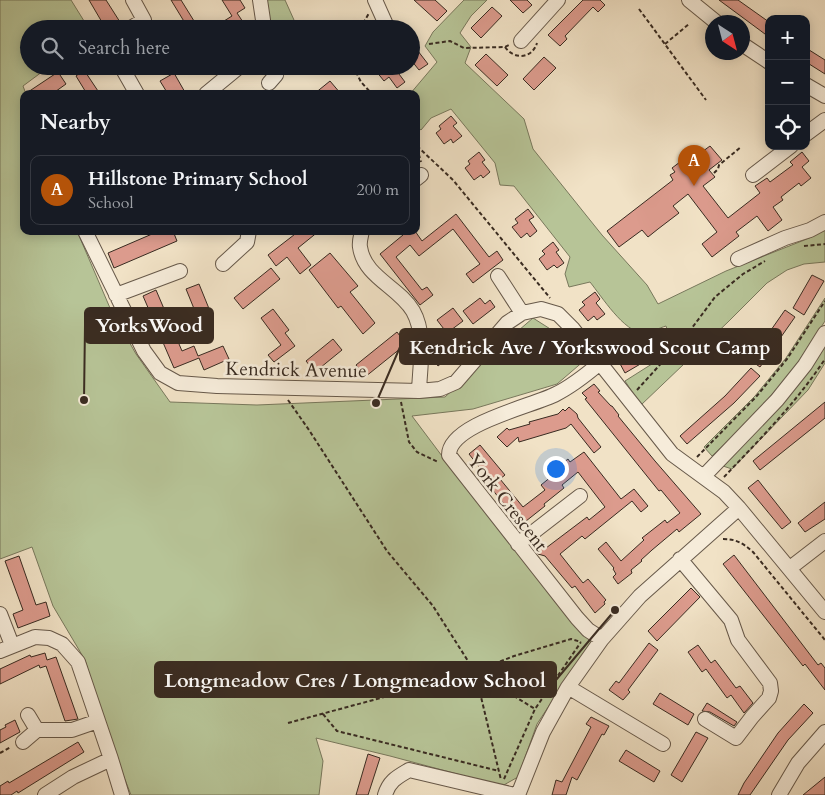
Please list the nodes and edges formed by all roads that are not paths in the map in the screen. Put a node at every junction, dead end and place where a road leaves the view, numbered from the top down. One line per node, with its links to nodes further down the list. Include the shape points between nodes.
1 (133, 0): 7 (street)
2 (260, 0): 8 (street)
3 (375, 0): 9 (street)
4 (558, 0): 10 (street)
5 (689, 0): 6 (street)
6 (707, 15)
7 (144, 20)
8 (263, 20)
9 (384, 20)
10 (521, 41)
11 (750, 49): 12 (street)
12 (766, 60)
13 (126, 75): 18 (street)
14 (229, 75): 19 (street)
15 (276, 75): 16 (street)
16 (269, 83)
17 (810, 87): 20 (street)
18 (135, 90)
19 (211, 90)
20 (825, 96)
21 (825, 120): 22 (street)
22 (810, 131)
23 (786, 150): 24 (street)
24 (753, 175)
25 (825, 222): 29 (street)
26 (87, 235): 33 (street, Kendrick Avenue)
27 (248, 235): 30 (street, via 247,242)
28 (361, 235): 37 (street, via 360,246 364,258 377,276 413,311 421,334)
29 (738, 259)
30 (223, 264)
31 (180, 271): 33 (street)
32 (498, 276): 34 (street)
33 (116, 295): 37 (street, Kendrick Avenue, via 144,350 160,373 178,383)
34 (522, 313): 36 (street, via 541,310 558,314); 37 (street, Kendrick Avenue, via 507,323 456,382 440,390)
35 (825, 333): 38 (street, via 777,400)
36 (600, 363): 38 (street, via 672,454); 42 (street, York Crescent, via 556,394 474,427 455,441 449,451 453,462)
37 (419, 391)
38 (704, 476): 40 (street)
39 (580, 496): 42 (street)
40 (740, 508): 43 (street); 44 (street)
41 (825, 541): 44 (street)
42 (518, 544): 47 (street, York Crescent, via 577,618)
43 (680, 559): 47 (street, via 640,596); 51 (street, via 731,620 738,640 770,683 772,691 736,738)
44 (790, 568): 45 (street)
45 (825, 612)
46 (0, 614): 48 (street)
47 (602, 639): 49 (street)
48 (6, 648): 52 (street, via 35,637 49,638 62,644 78,662)
49 (568, 687): 56 (street); 61 (street, via 542,732)
50 (28, 715): 53 (street)
51 (704, 719)
52 (98, 721): 53 (street, via 72,730); 57 (street)
53 (37, 730): 55 (street)
54 (825, 732): 62 (street, via 798,763)
55 (23, 742)
56 (663, 744)
57 (111, 759): 58 (street); 59 (street)
58 (45, 795)
59 (122, 795)
60 (385, 795): 61 (street, via 395,778 409,770)
61 (517, 795)
62 (779, 795)

